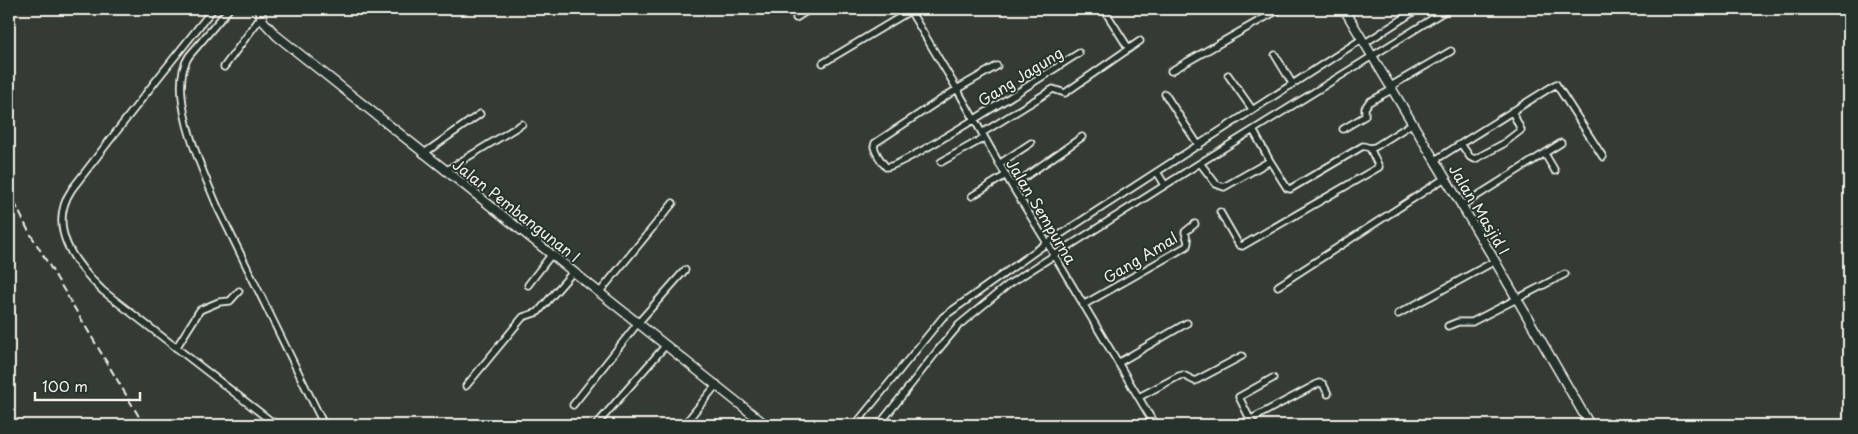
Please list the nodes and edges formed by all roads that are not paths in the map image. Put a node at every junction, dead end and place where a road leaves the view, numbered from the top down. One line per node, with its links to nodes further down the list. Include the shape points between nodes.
1 (214, 9): 82 (street, via 72,189 62,211 65,240 91,280)
2 (229, 9): 95 (street, via 184,64 181,85 183,110 219,210)
3 (259, 9): 11 (main road, Jalan Pembangunan I)
4 (810, 9): 12 (street)
5 (1280, 9): 23 (street)
6 (1344, 9): 14 (main road, Jalan Masjid I)
7 (1418, 9): 14 (street)
8 (1448, 9): 19 (street)
9 (909, 10): 20 (street); 27 (street, Jalan Sempurna)
10 (1105, 11): 15 (street)
11 (261, 17): 22 (street); 44 (main road, Jalan Pembangunan I, via 277,36)
12 (796, 18)
13 (1140, 41): 15 (street)
14 (1364, 43): 19 (main road, Jalan Masjid I); 25 (street)
15 (1129, 49): 37 (street, via 1065,93 1052,90)
16 (1451, 51): 26 (street)
17 (1079, 53): 32 (street, Gang Jagung)
18 (1275, 55): 25 (street)
19 (1372, 56): 26 (main road, Jalan Masjid I); 36 (street)
20 (823, 63)
21 (997, 66): 27 (street)
22 (224, 67)
23 (1171, 71)
24 (1228, 75): 29 (street)
25 (1292, 83): 29 (street)
26 (1392, 88): 33 (main road, Jalan Masjid I); 35 (street, via 1369,102 1365,116)
27 (957, 89): 32 (street, Jalan Sempurna); 32 (street, Gang Jagung, via 875,143 876,152 884,165 891,168)
28 (1165, 94): 42 (street)
29 (1252, 109): 42 (street)
30 (1512, 111): 40 (street); 40 (street, via 1521,130 1503,144 1475,159); 46 (street, via 1556,84)
31 (480, 114): 44 (street)
32 (974, 120): 37 (street, Jalan Sempurna)
33 (1413, 123): 43 (street); 47 (main road, Jalan Masjid I)
34 (522, 124): 52 (street)
35 (1343, 129)
36 (1253, 130): 48 (street); 50 (street)
37 (983, 135): 49 (street); 51 (street, Jalan Sempurna)
38 (1082, 137): 58 (street)
39 (1031, 143): 51 (street)
40 (1461, 144): 47 (street)
41 (1561, 144): 45 (street)
42 (1199, 146): 54 (street)
43 (1370, 148): 48 (street, via 1364,146 1290,189); 62 (street, via 1379,167 1242,246)
44 (423, 154): 52 (main road, Jalan Pembangunan I)
45 (1544, 154): 53 (street); 61 (street)
46 (1603, 157)
47 (1434, 160): 56 (main road, Jalan Masjid I)
48 (1270, 161): 50 (street, via 1224,187 1216,184)
49 (941, 162)
50 (1200, 163): 57 (street)
51 (999, 164): 55 (street, Jalan Sempurna)
52 (445, 171): 66 (main road, Jalan Pembangunan I)
53 (1555, 171)
54 (1158, 174): 57 (street); 64 (street)
55 (1006, 175): 58 (street, Jalan Sempurna); 59 (street)
56 (1445, 178): 61 (main road, Jalan Masjid I); 72 (street)
57 (1164, 184): 65 (street)
58 (1012, 186): 64 (street, Jalan Sempurna)
59 (972, 196)
60 (673, 203): 74 (street)
61 (1461, 206): 67 (main road, Jalan Masjid I)
62 (1220, 212)
63 (1195, 224): 76 (street, Gang Amal, via 1184,232 1188,242 1186,246)
64 (1048, 243): 65 (street, Jalan Sempurna); 97 (street, via 943,317)
65 (1053, 254): 76 (street, Jalan Sempurna); 98 (street, via 1009,284 959,325)
66 (551, 255): 69 (main road, Jalan Pembangunan I); 71 (street)
67 (1495, 261): 75 (main road, Jalan Masjid I); 77 (street)
68 (685, 270): 78 (street)
69 (573, 272): 74 (main road, Jalan Pembangunan I); 87 (street, via 538,312 526,315 518,322)
70 (1565, 274): 75 (street)
71 (528, 285)
72 (1278, 286)
73 (239, 291): 82 (street, via 229,302 200,310)
74 (599, 292): 78 (main road, Jalan Pembangunan I)
75 (1517, 300): 80 (street, via 1472,322); 101 (main road, Jalan Masjid I)
76 (1083, 305): 84 (street, Jalan Sempurna)
77 (1398, 314)
78 (638, 323): 81 (main road, Jalan Pembangunan I); 90 (street)
79 (1187, 323): 84 (street)
80 (1448, 326)
81 (666, 345): 86 (main road, Jalan Pembangunan I); 92 (street)
82 (176, 348): 94 (street)
83 (1242, 356): 89 (street, via 1194,381 1179,376)
84 (1118, 364): 89 (street, Jalan Sempurna)
85 (1273, 378): 91 (street, via 1239,397)
86 (717, 384): 93 (main road, Jalan Pembangunan I); 96 (street)
87 (466, 386)
88 (1328, 394): 91 (street, via 1319,383)
89 (1139, 397): 99 (street, Jalan Sempurna)
90 (573, 405)
91 (1250, 419): 100 (street)
92 (597, 424)
93 (763, 424)
94 (276, 425)
95 (324, 425)
96 (684, 425)
97 (855, 425)
98 (879, 425)
99 (1155, 425)
100 (1240, 425)
101 (1590, 425)

